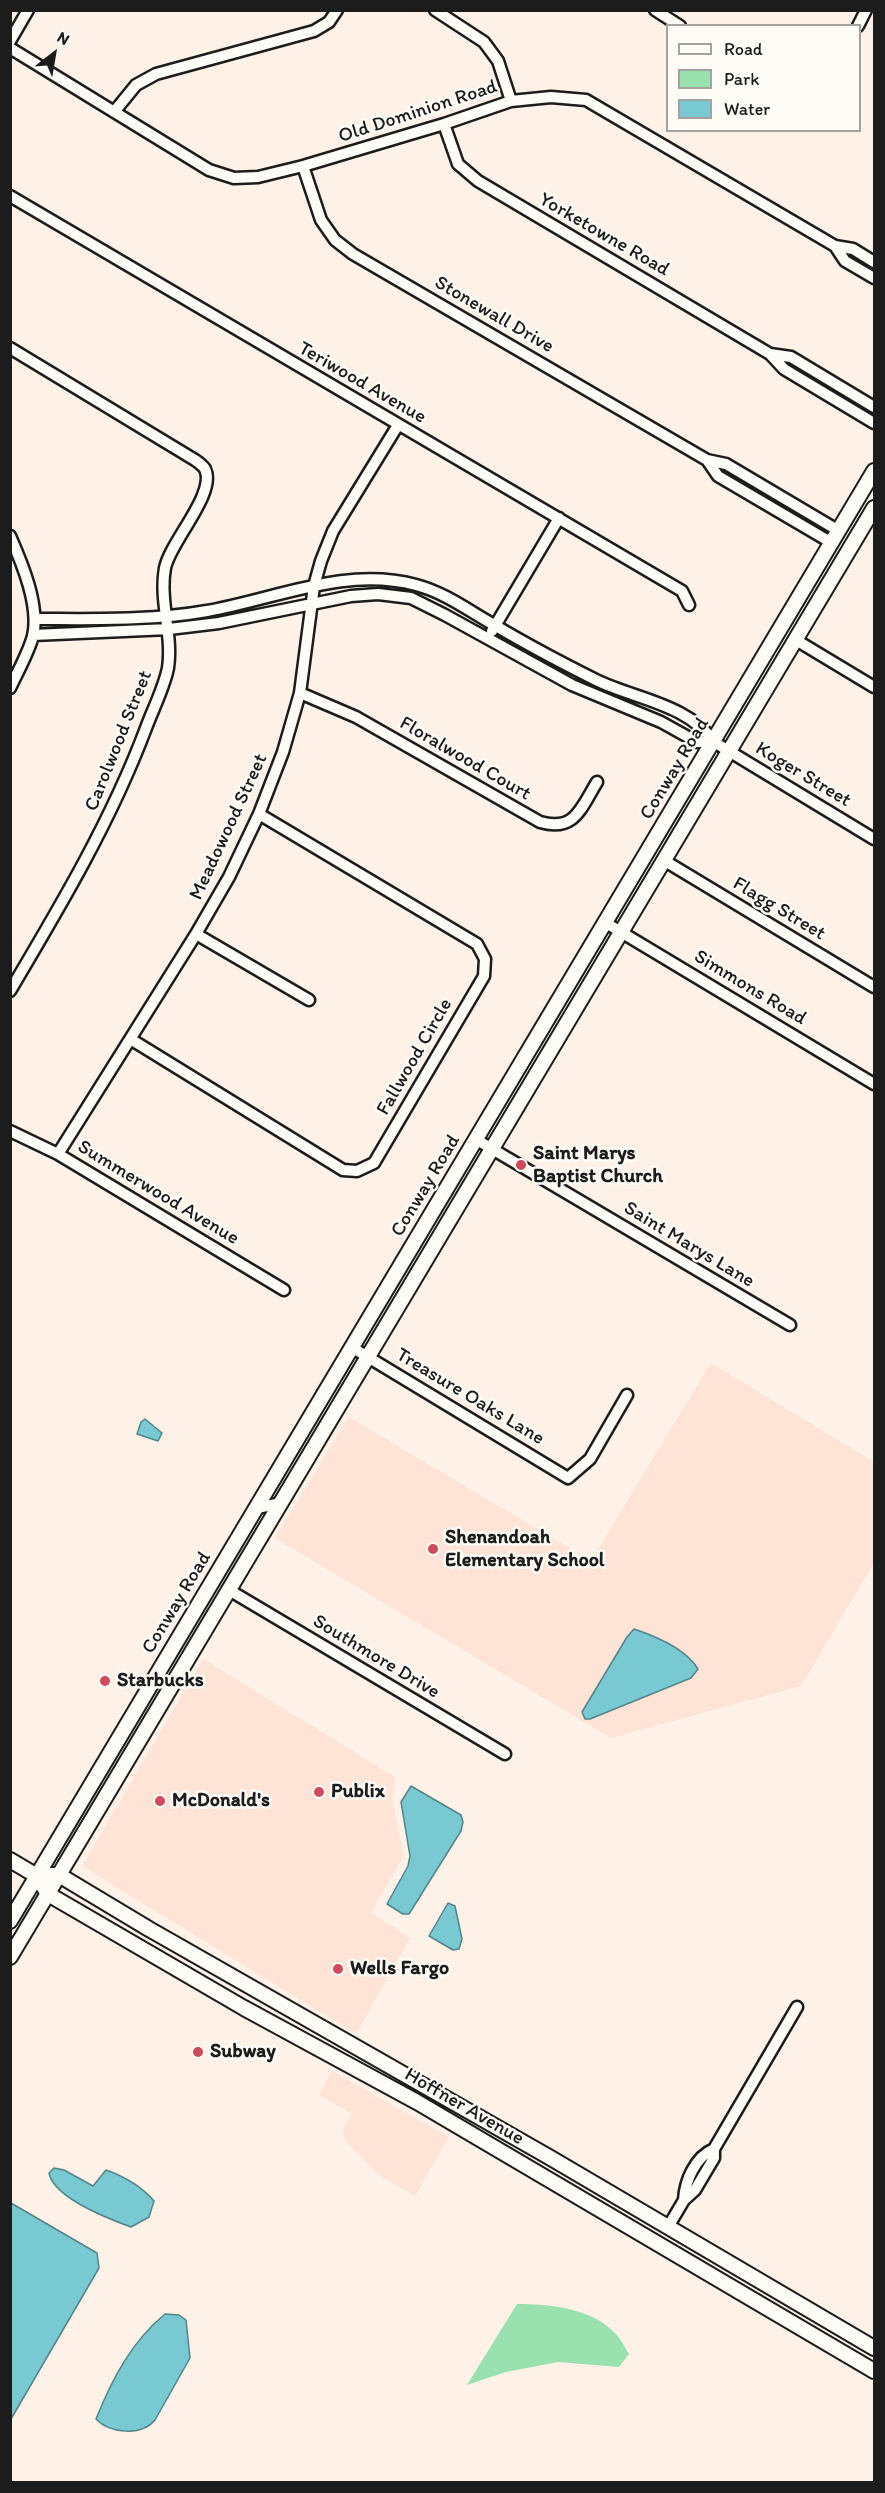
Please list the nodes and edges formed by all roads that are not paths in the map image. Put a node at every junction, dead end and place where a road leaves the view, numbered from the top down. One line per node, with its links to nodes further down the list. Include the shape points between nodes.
1 (28, 10): 8 (street)
2 (337, 10): 11 (street, via 329,22 314,31 156,74 136,85)
3 (435, 10): 10 (street, via 484,42 498,61)
4 (655, 10): 7 (street)
5 (852, 10): 6 (street)
6 (862, 18)
7 (677, 24)
8 (10, 41)
9 (10, 48): 11 (street, Old Dominion Road)
10 (511, 101): 12 (street, Old Dominion Road); 15 (street, Old Dominion Road, via 551,97 586,100)
11 (114, 112): 13 (street, Old Dominion Road, via 209,170 234,178 258,177)
12 (444, 124): 13 (street, Old Dominion Road); 19 (street, Yorketowne Road, via 458,164 478,181)
13 (303, 166): 23 (street, Stonewall Drive, via 321,220 335,240 353,254)
14 (10, 196): 22 (street, Teriwood Avenue)
15 (835, 246): 16 (street, Old Dominion Road, via 853,249); 17 (street, Old Dominion Road, via 845,261)
16 (874, 262)
17 (874, 278)
18 (10, 348): 36 (street, Carolwood Street, via 204,468 204,493 165,567)
19 (770, 354): 20 (street, Yorketowne Road, via 791,357); 21 (street, Yorketowne Road, via 784,369)
20 (874, 407)
21 (874, 423)
22 (398, 425): 27 (street, Teriwood Avenue); 32 (street, Meadowood Street, via 333,531)
23 (707, 460): 29 (street, Stonewall Drive, via 726,464); 31 (street, Stonewall Drive, via 718,476)
24 (874, 471): 29 (main road, Conway Road)
25 (874, 479): 28 (main road, via 867,503)
26 (874, 508): 28 (main road, Conway Road)
27 (559, 518): 35 (street, Teriwood Avenue, via 682,591); 38 (street)
28 (870, 525): 33 (main road, Conway Road)
29 (839, 531): 31 (main road, Conway Road); 33 (main road, via 837,550)
30 (10, 536): 37 (street, via 24,568)
31 (832, 543): 46 (main road, Conway Road)
32 (314, 586): 34 (street, Meadowood Street); 36 (street); 38 (street, via 383,578 416,585 451,598)
33 (819, 601): 42 (main road, Conway Road)
34 (312, 603): 39 (street, via 219,623); 41 (street, via 378,594 411,598); 45 (street, Meadowood Street)
35 (689, 605)
36 (168, 616): 37 (street); 39 (street, Carolwood Street)
37 (35, 619): 40 (street)
38 (495, 626): 41 (street); 46 (street, via 595,680 672,709 705,729)
39 (169, 629): 40 (street); 56 (street, Carolwood Street, via 168,669 127,780 84,867)
40 (33, 635): 44 (street)
41 (486, 639): 46 (street, via 602,699 661,722 697,742)
42 (796, 640): 43 (street); 47 (main road, Conway Road)
43 (874, 687)
44 (10, 688)
45 (300, 693): 48 (street, Floralwood Court, via 356,717 552,826 567,824 576,817); 49 (street, Meadowood Street)
46 (714, 742): 47 (street, Koger Street); 52 (main road, Conway Road)
47 (730, 752): 50 (street, Koger Street); 51 (main road, Conway Road)
48 (597, 782)
49 (259, 814): 54 (street, Meadowood Street); 58 (street, Fallwood Circle, via 477,944 485,959 484,975 374,1163 357,1171 343,1170)
50 (874, 839)
51 (665, 861): 53 (main road, Conway Road); 55 (street, Flagg Street)
52 (606, 923): 53 (street, Simmons Road); 61 (main road, Conway Road)
53 (622, 932): 59 (street, Simmons Road); 62 (main road, Conway Road)
54 (196, 934): 57 (street); 58 (street, Meadowood Street)
55 (874, 987)
56 (10, 991)
57 (309, 1000)
58 (132, 1040): 63 (street, Meadowood Street)
59 (874, 1084)
60 (10, 1131): 63 (street, Summerwood Avenue)
61 (477, 1140): 62 (street, Saint Marys Lane); 66 (main road, Conway Road)
62 (492, 1150): 65 (street, Saint Marys Lane); 67 (main road, Conway Road)
63 (58, 1154): 64 (street, Summerwood Avenue)
64 (284, 1290)
65 (790, 1325)
66 (353, 1348): 67 (street, Treasure Oaks Lane); 69 (main road, Conway Road)
67 (369, 1357): 68 (street, Treasure Oaks Lane, via 568,1478 590,1459); 70 (main road, Conway Road)
68 (627, 1395)
69 (267, 1490): 70 (street); 71 (main road, Conway Road)
70 (281, 1503): 71 (street); 73 (main road, Conway Road)
71 (257, 1508): 72 (main road, Conway Road)
72 (215, 1578): 74 (main road, Conway Road); 75 (main road, via 208,1604 182,1648)
73 (229, 1590): 75 (main road, Conway Road); 77 (street, Southmore Drive)
74 (170, 1653): 76 (main road, via 171,1673 154,1702); 80 (main road, Conway Road)
75 (185, 1665): 76 (main road, Conway Road)
76 (148, 1726): 79 (main road, Conway Road)
77 (505, 1754)
78 (10, 1860): 80 (main road, Hoffner Avenue)
79 (59, 1875): 80 (main road); 81 (main road, Conway Road); 86 (main road, Hoffner Avenue)
80 (37, 1876): 81 (main road, Hoffner Avenue); 82 (main road, Conway Road)
81 (48, 1894): 83 (main road, Conway Road); 85 (main road, Hoffner Avenue, via 244,2008)
82 (10, 1921)
83 (10, 1957)
84 (796, 2007): 89 (street, via 714,2149 714,2158)
85 (369, 2075): 86 (main road, via 382,2076 402,2088); 87 (main road, Hoffner Avenue)
86 (423, 2086): 88 (main road, Hoffner Avenue)
87 (417, 2102): 88 (main road, via 434,2099 503,2138); 90 (main road, Hoffner Avenue)
88 (522, 2142): 89 (main road, Hoffner Avenue)
89 (668, 2227): 91 (main road, Hoffner Avenue)
90 (719, 2279): 91 (main road, via 731,2274 776,2298); 92 (main road, Hoffner Avenue)
91 (801, 2305): 93 (main road, Hoffner Avenue)
92 (786, 2318): 94 (main road, via 802,2316 813,2320); 95 (main road, Hoffner Avenue)
93 (874, 2348)
94 (874, 2357)
95 (874, 2371)

